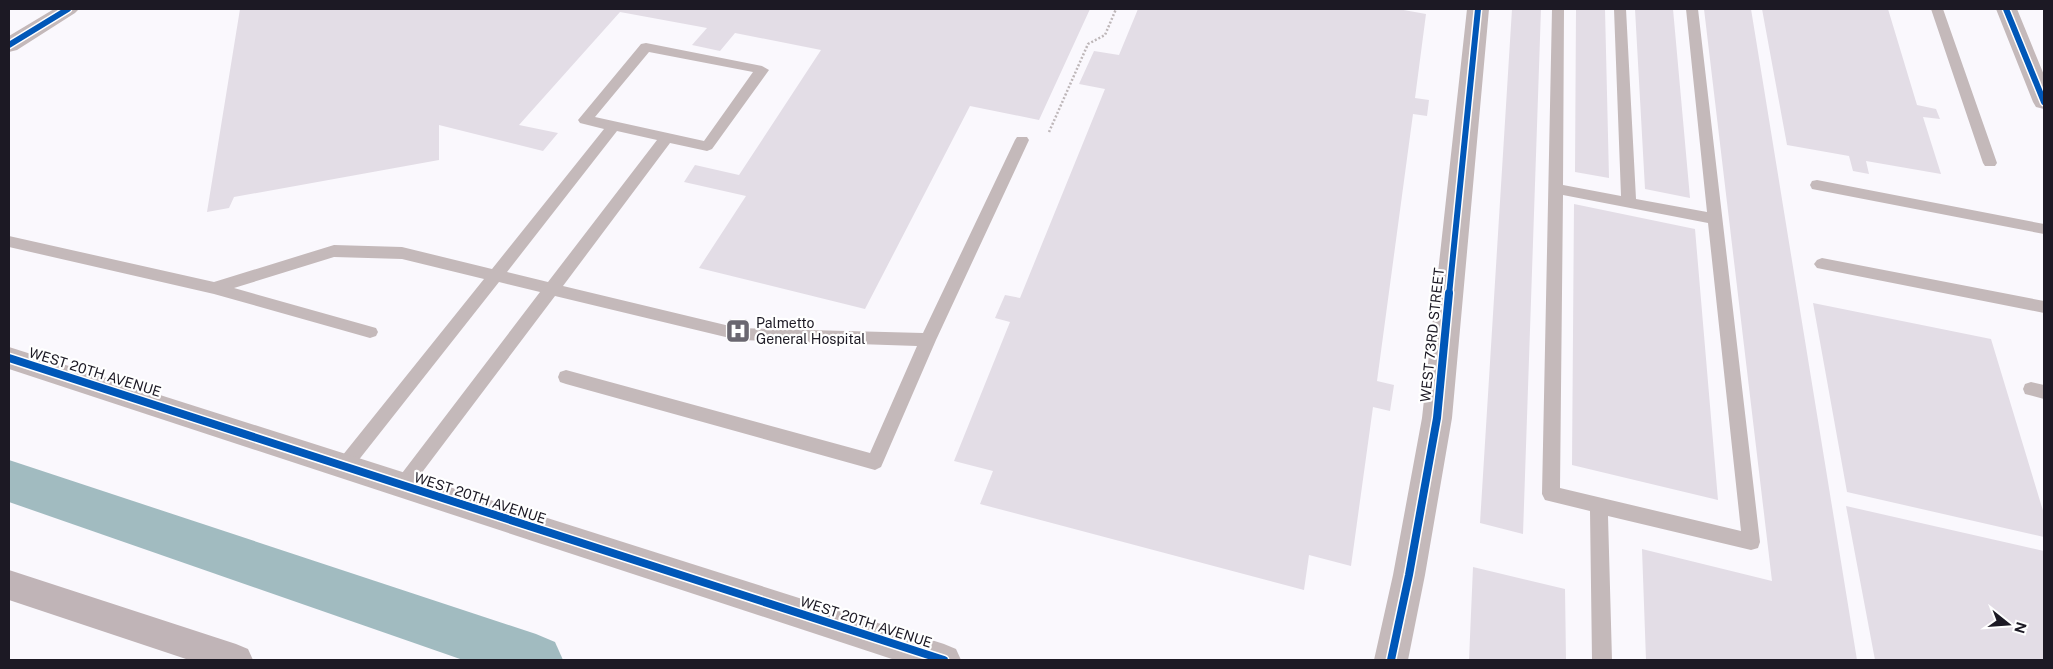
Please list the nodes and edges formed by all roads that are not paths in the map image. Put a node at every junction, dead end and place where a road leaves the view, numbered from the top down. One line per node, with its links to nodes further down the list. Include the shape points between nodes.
1 (68, 9): 8 (street)
2 (1478, 9): 35 (street, WEST 73RD STREET, via 1437,418)
3 (1558, 9): 15 (lane)
4 (1620, 9): 16 (lane)
5 (1692, 9): 17 (lane)
6 (1936, 9): 13 (lane)
7 (2006, 9): 9 (street)
8 (9, 45)
9 (2043, 95)
10 (614, 126): 11 (lane); 11 (lane, via 585,120 646,47 762,70 707,146); 21 (lane)
11 (667, 137): 23 (lane)
12 (1022, 140): 26 (lane)
13 (1990, 163)
14 (1817, 185): 18 (lane)
15 (1556, 189): 16 (lane); 31 (lane, via 1552,494)
16 (1629, 203): 17 (lane)
17 (1715, 219): 31 (lane, via 1751,542)
18 (2044, 229)
19 (9, 242): 22 (lane)
20 (1822, 264): 24 (lane)
21 (497, 275): 22 (lane, via 402,253 334,250); 23 (lane); 29 (lane)
22 (214, 288): 25 (lane)
23 (551, 288): 26 (lane, via 738,334); 30 (lane)
24 (2044, 307)
25 (370, 332)
26 (928, 340): 28 (lane, via 875,462)
27 (9, 358): 29 (street, WEST 20TH AVENUE)
28 (566, 376)
29 (344, 466): 30 (street, WEST 20TH AVENUE)
30 (402, 486): 34 (street, WEST 20TH AVENUE)
31 (1599, 505): 36 (lane)
32 (9, 585): 33 (highway)
33 (236, 660)
34 (944, 660)
35 (1391, 660)
36 (1602, 660)

